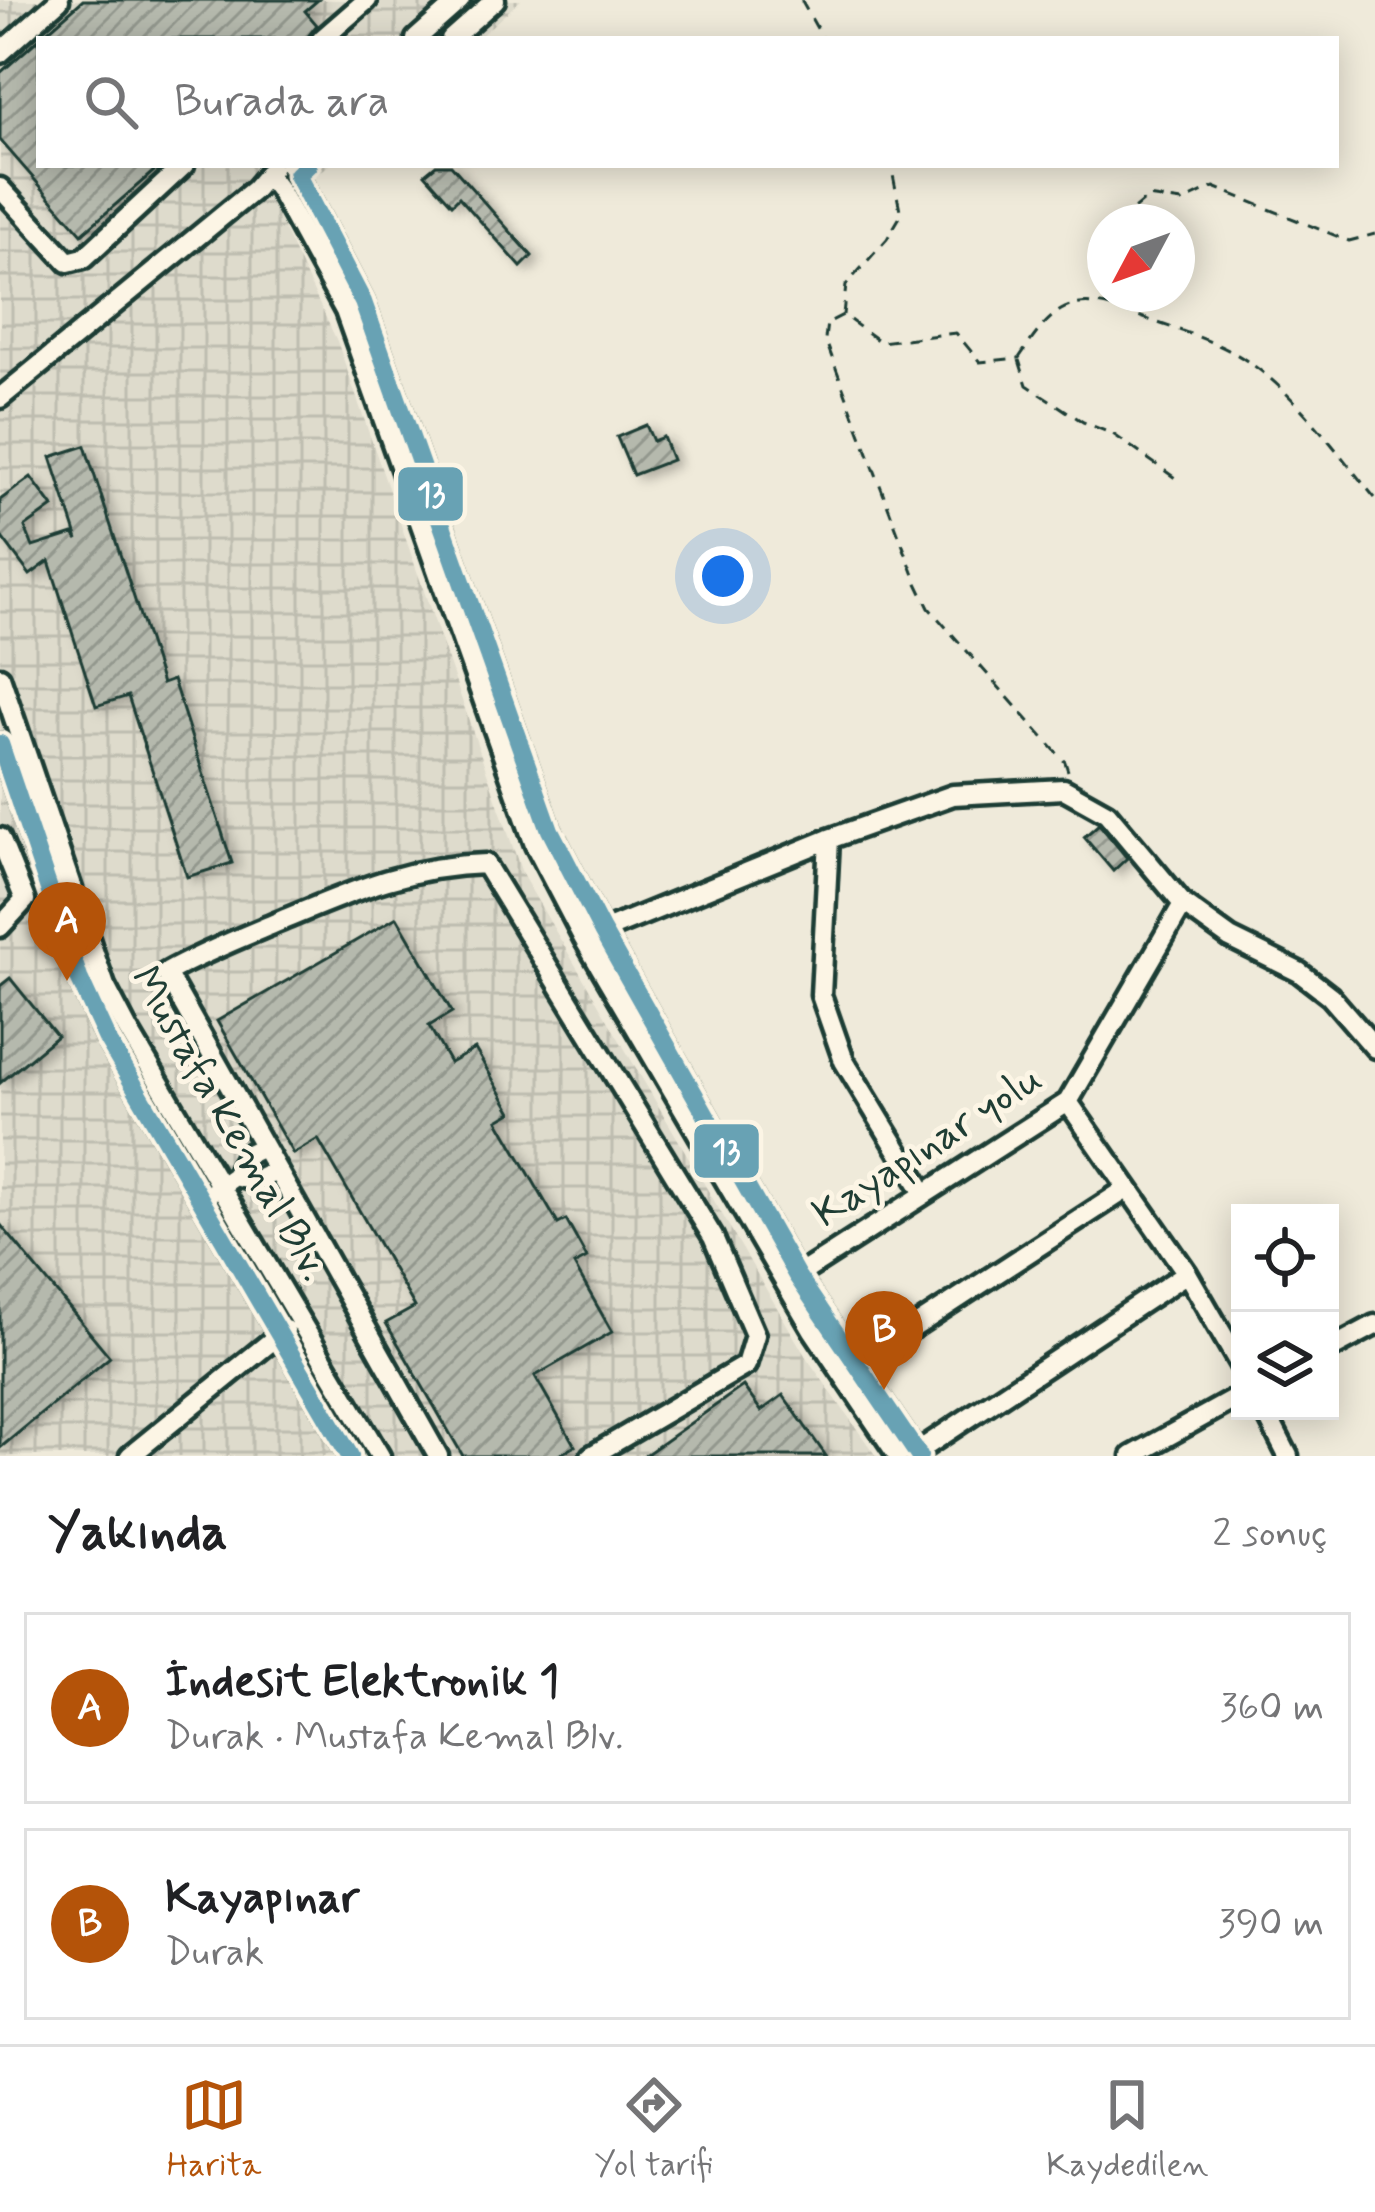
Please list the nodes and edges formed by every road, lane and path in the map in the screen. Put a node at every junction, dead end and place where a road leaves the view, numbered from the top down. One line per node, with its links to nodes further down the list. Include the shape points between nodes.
1 (59, 0): 10 (street)
2 (367, 0): 6 (street)
3 (460, 0): 7 (street)
4 (495, 0): 8 (street)
5 (801, 0): 9 (path)
6 (325, 36)
7 (419, 36)
8 (454, 36)
9 (821, 36)
10 (0, 51)
11 (181, 168): 15 (street, via 84,258 68,262)
12 (298, 168): 14 (street); 31 (street, via 363,302)
13 (892, 168): 18 (path, via 901,215 846,285)
14 (269, 180): 20 (street); 31 (street, via 345,310 535,845)
15 (0, 188)
16 (1140, 204): 17 (path, via 1148,197 1182,202 1214,187 1349,241)
17 (1375, 234)
18 (843, 315): 19 (path, via 880,342 956,333 980,362); 26 (path, via 827,323 825,339 929,608 1065,762)
19 (1019, 358): 21 (path, via 1027,385); 22 (path, via 1044,324 1083,303 1202,339 1250,363 1297,405)
20 (0, 398)
21 (1178, 480)
22 (1375, 498)
23 (0, 677): 36 (street, Mustafa Kemal Blv., via 106,986)
24 (2, 756): 25 (street, Mustafa Kemal Blv.)
25 (7, 786): 39 (street, Mustafa Kemal Blv., via 90,1005)
26 (1076, 796): 28 (street, via 1064,789 953,795); 29 (street, via 1107,813)
27 (0, 838): 30 (street, via 25,901)
28 (829, 839): 31 (street); 38 (street, via 821,995 844,1061)
29 (1183, 904): 32 (street, via 1299,972); 33 (street, Kayapınar yolu)
30 (0, 928)
31 (592, 935): 41 (street); 50 (street, via 813,1330)
32 (1375, 1048)
33 (1068, 1102): 37 (street); 38 (street, Kayapınar yolu)
34 (263, 1148): 35 (street); 36 (street, via 246,1155); 55 (street, via 166,973 376,881 484,864 713,1237 755,1335 746,1365)
35 (276, 1172): 36 (street); 54 (street)
36 (228, 1181): 39 (street); 42 (street, Mustafa Kemal Blv.)
37 (1128, 1188): 40 (street); 47 (street)
38 (924, 1192): 41 (street, Kayapınar yolu)
39 (201, 1198): 44 (street, Mustafa Kemal Blv.)
40 (1187, 1273): 46 (street); 50 (street)
41 (797, 1276): 47 (street)
42 (300, 1323): 44 (street); 53 (street, Mustafa Kemal Blv.)
43 (1375, 1325): 45 (street)
44 (278, 1334): 51 (street); 52 (street, Mustafa Kemal Blv.)
45 (1339, 1344)
46 (1231, 1349)
47 (856, 1365): 50 (street)
48 (1231, 1401): 56 (street)
49 (1270, 1420): 57 (street)
50 (911, 1455)
51 (130, 1456)
52 (350, 1456)
53 (380, 1456)
54 (438, 1456)
55 (591, 1456)
56 (1132, 1456)
57 (1288, 1456)

